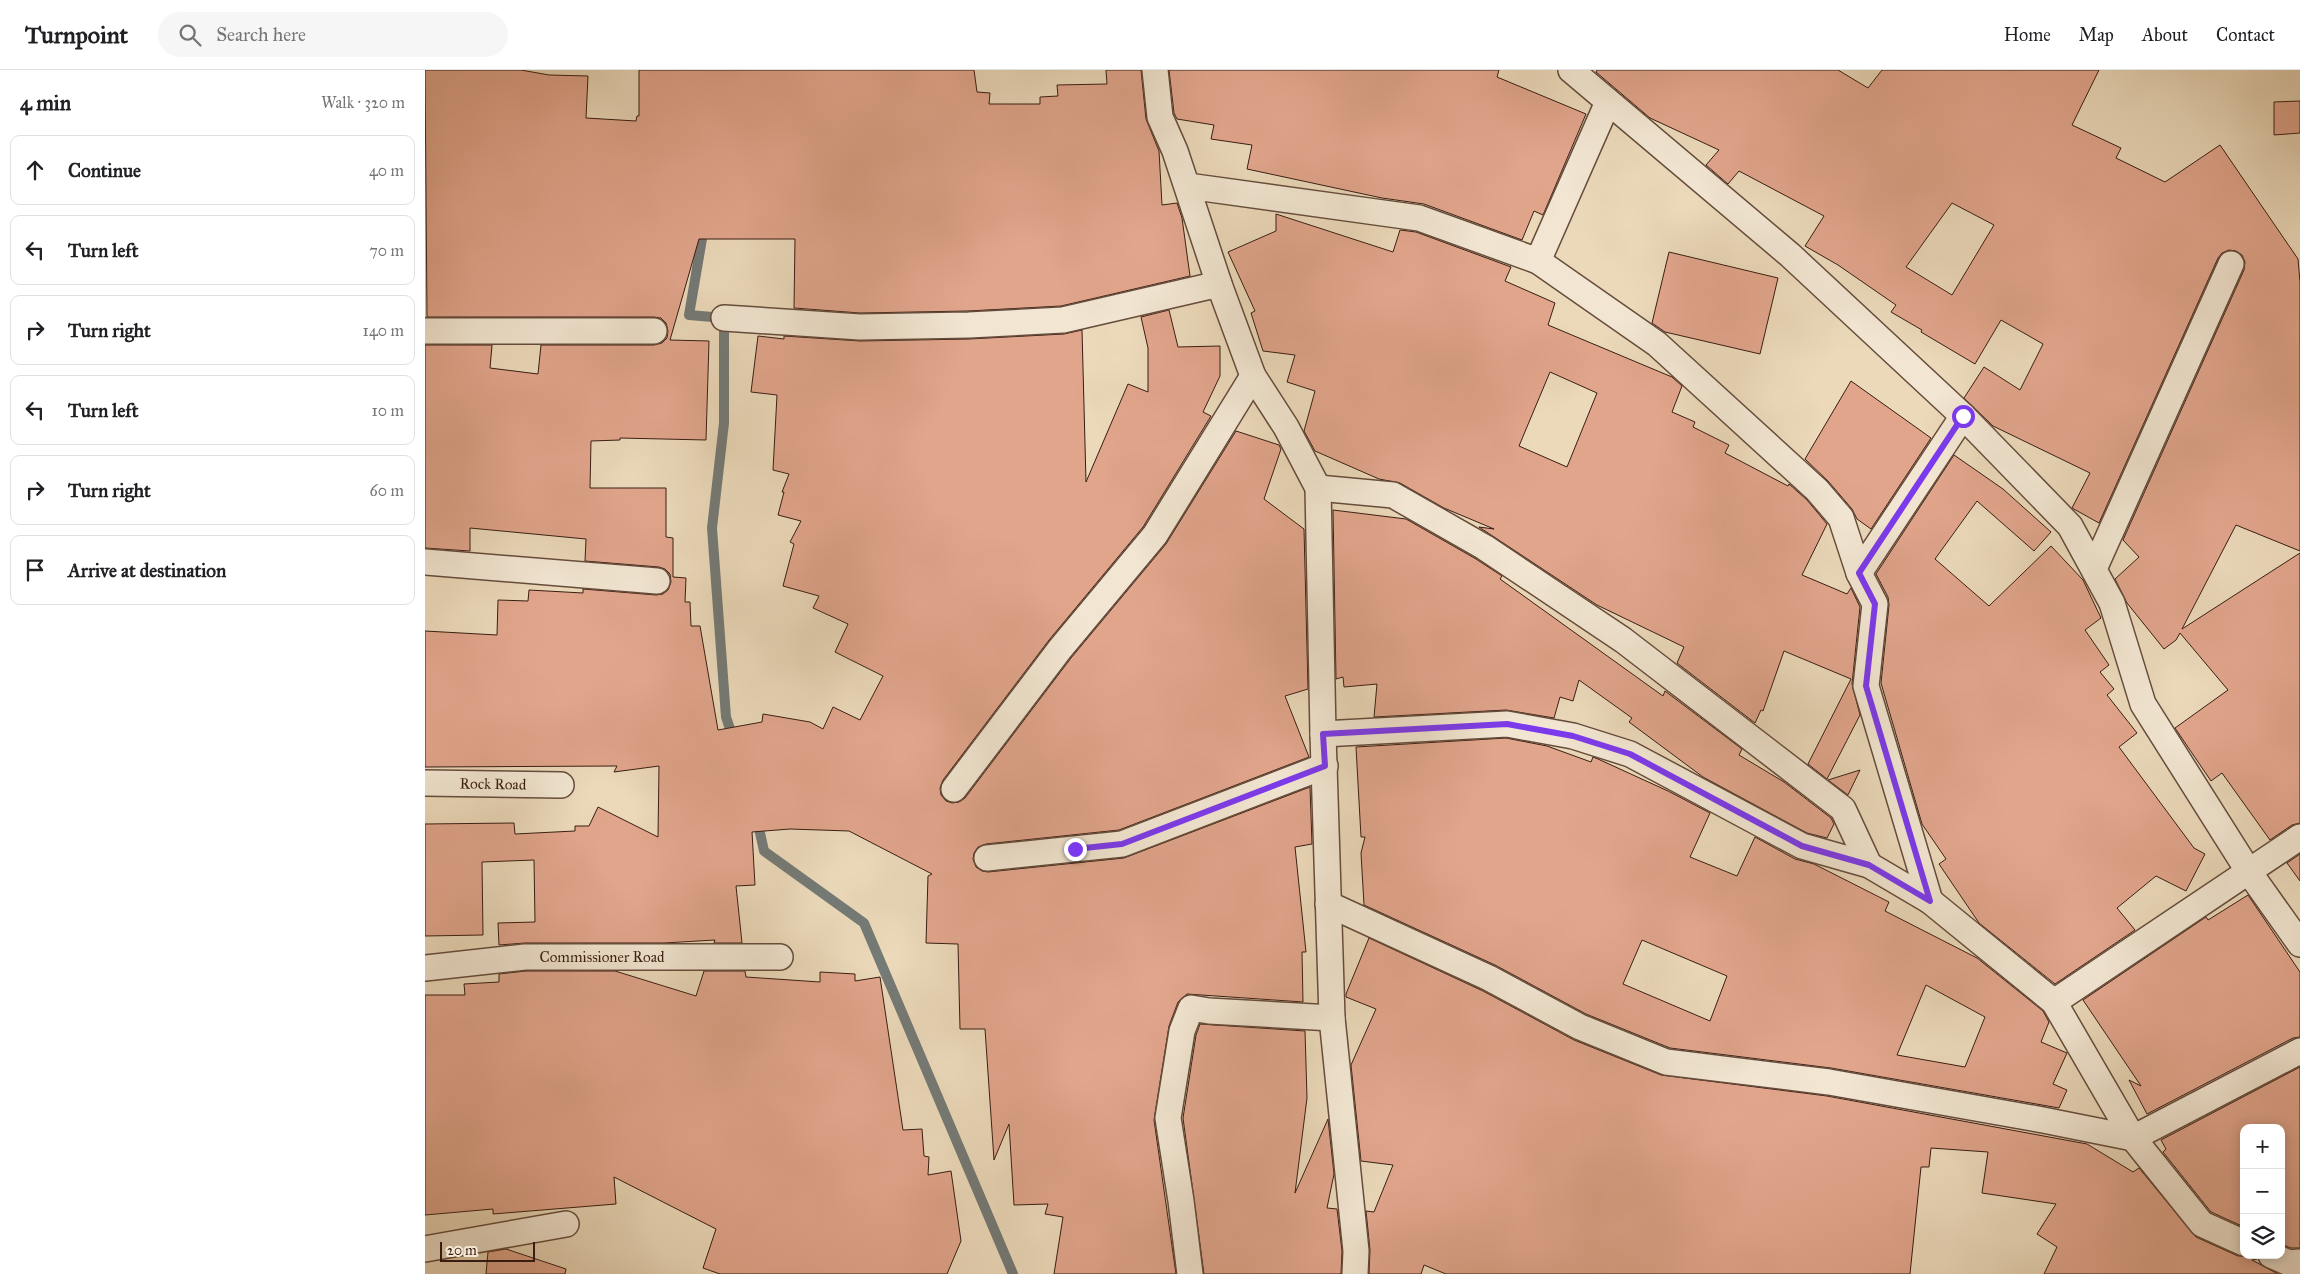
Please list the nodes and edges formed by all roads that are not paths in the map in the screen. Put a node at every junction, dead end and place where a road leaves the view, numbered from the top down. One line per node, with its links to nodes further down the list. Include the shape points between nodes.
1 (1155, 70): 4 (street, via 1161,117)
2 (1571, 70): 3 (street)
3 (1609, 102): 5 (street); 12 (street, via 1790,255)
4 (1188, 186): 5 (street, via 1419,218); 7 (street)
5 (1538, 261): 16 (street, via 1657,344 1817,490 1841,518)
6 (2231, 264): 15 (street)
7 (1219, 284): 8 (street, via 1063,320 860,327); 11 (street)
8 (724, 318)
9 (425, 331): 10 (street)
10 (654, 332)
11 (1253, 376): 13 (street, via 1286,427); 22 (street, via 1155,535 1060,649)
12 (1963, 416): 15 (street, via 2070,526); 16 (street)
13 (1318, 488): 18 (street); 25 (street, via 1393,495 1484,547 1623,640 1843,809)
14 (425, 562): 17 (street)
15 (2094, 569): 26 (street, via 2113,603 2143,704)
16 (1859, 573): 27 (street, via 1875,604 1866,686)
17 (657, 581)
18 (1323, 734): 19 (street); 25 (street, via 1507,724 1573,736 1630,754 1802,846)
19 (1325, 766): 24 (street, via 1122,844); 28 (street)
20 (425, 782): 21 (street, Rock Road)
21 (561, 786)
22 (955, 789)
23 (2300, 837): 26 (street)
24 (987, 858)
25 (1869, 865): 27 (street)
26 (2249, 872): 29 (street); 32 (street)
27 (1930, 901): 32 (street)
28 (1328, 904): 33 (street); 35 (street, via 1489,978 1580,1026 1666,1062 1829,1082)
29 (2300, 944)
30 (780, 957): 31 (street, Commissioner Road, via 525,957)
31 (425, 968)
32 (2054, 1002): 35 (street)
33 (1332, 1018): 41 (street, via 1191,1008 1183,1031 1168,1118); 42 (street, via 1356,1251)
34 (2300, 1051): 35 (street)
35 (2133, 1138): 37 (street, via 2202,1224)
36 (567, 1224): 38 (street)
37 (2240, 1241)
38 (425, 1249)
39 (2280, 1259): 40 (street, via 2289,1263)
40 (2300, 1262)
41 (1190, 1274)
42 (1355, 1274)

